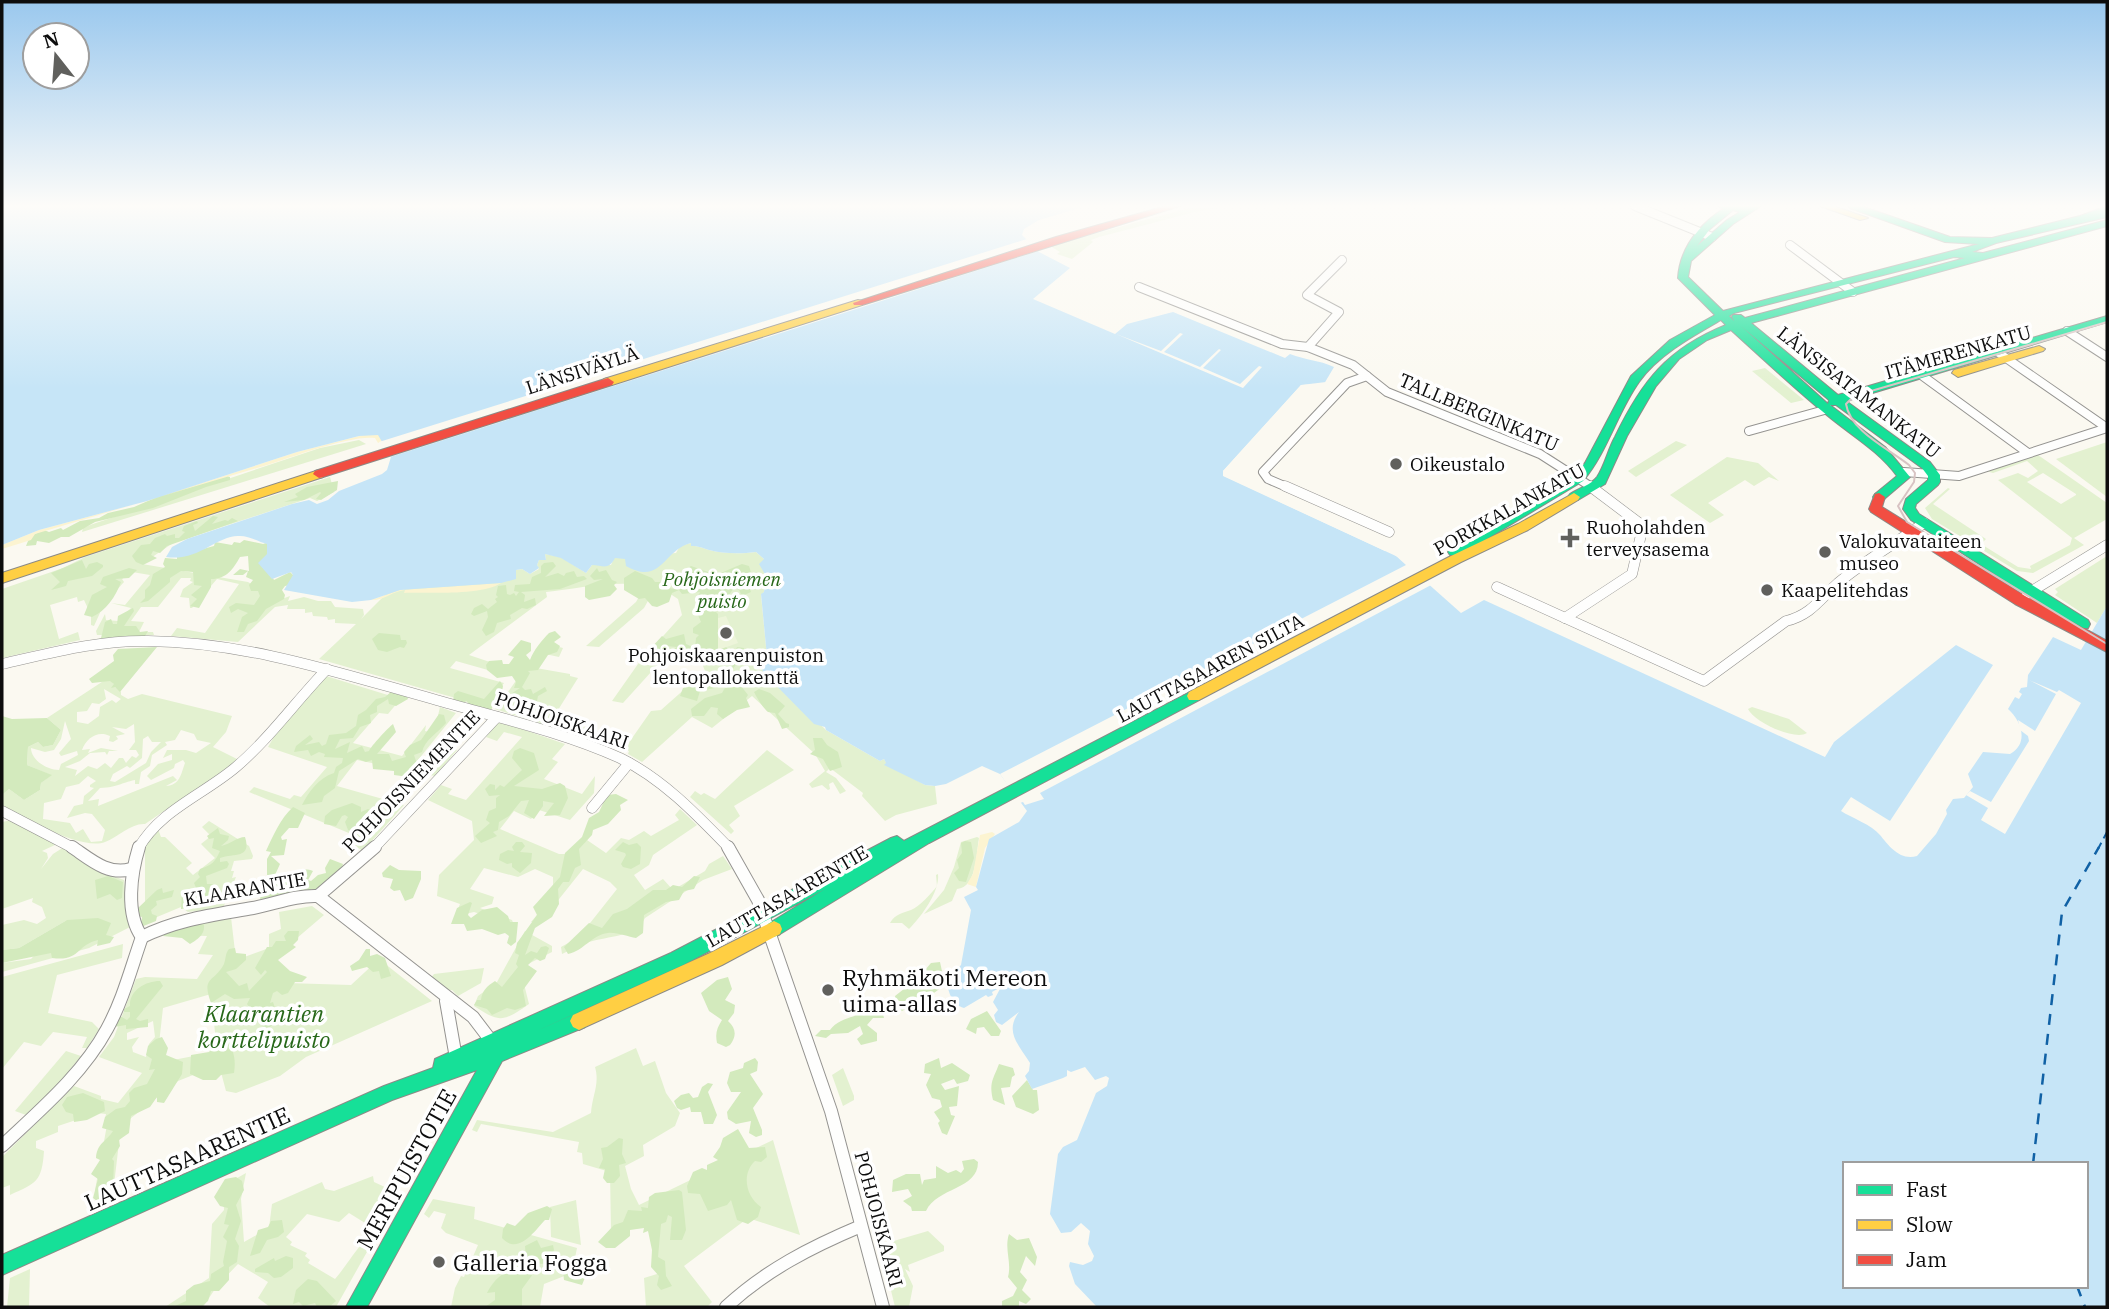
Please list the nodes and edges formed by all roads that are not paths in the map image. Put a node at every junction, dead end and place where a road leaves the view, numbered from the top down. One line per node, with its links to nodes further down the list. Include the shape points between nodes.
1 (960, 267): 22 (main road, LÄNSIVÄYLÄ)
2 (1335, 267): 14 (street, via 1307,296 1339,312)
3 (1685, 267): 10 (main road, LÄNSISATAMANKATU, via 1682,273 1687,282)
4 (1818, 267): 7 (street)
5 (1903, 267): 7 (main road, PORKKALANKATU)
6 (1943, 267): 9 (main road, PORKKALANKATU)
7 (1839, 283): 9 (street); 10 (main road, PORKKALANKATU)
8 (1139, 287): 14 (street, TALLBERGINKATU, via 1282,344)
9 (1853, 292): 10 (main road, PORKKALANKATU)
10 (1731, 318): 19 (main road, LÄNSISATAMANKATU); 26 (main road, PORKKALANKATU, via 1674,342 1635,379); 27 (main road, PORKKALANKATU, via 1663,369 1629,421 1601,481)
11 (2107, 319): 13 (main road, ITÄMERENKATU)
12 (2107, 329): 13 (main road, ITÄMERENKATU)
13 (2073, 334): 15 (main road, ITÄMERENKATU); 16 (street)
14 (1308, 347): 18 (street, TALLBERGINKATU, via 1353,365)
15 (2001, 355): 17 (main road, ITÄMERENKATU); 20 (street)
16 (2107, 357)
17 (1928, 374): 19 (main road, ITÄMERENKATU); 23 (street)
18 (1367, 376): 26 (street, TALLBERGINKATU, via 1387,392 1540,454); 29 (street, via 1347,383 1264,472 1268,478)
19 (1831, 406): 21 (street, ITÄMERENKATU); 24 (main road, LÄNSISATAMANKATU); 25 (main road, LÄNSISATAMANKATU, via 1918,457)
20 (2107, 428): 23 (street)
21 (1749, 431)
22 (373, 453): 32 (main road, LÄNSIVÄYLÄ); 34 (main road, LÄNSIVÄYLÄ)
23 (2028, 453): 25 (street, via 1959,475)
24 (1904, 472): 25 (street); 30 (main road, LÄNSISATAMANKATU, via 1902,481 1874,503 1880,513)
25 (1934, 475): 28 (main road, LÄNSISATAMANKATU, via 1933,484 1909,506)
26 (1579, 478): 27 (street, TALLBERGINKATU); 33 (main road, PORKKALANKATU)
27 (1591, 488): 33 (main road, PORKKALANKATU, via 1523,527); 37 (street, TALLBERGINKATU, via 1643,529 1632,573)
28 (1924, 523): 30 (street); 36 (main road, LÄNSISATAMANKATU)
29 (1388, 532)
30 (1911, 532): 36 (main road, LÄNSISATAMANKATU); 37 (street, via 1802,616 1786,621 1704,681)
31 (2107, 545): 36 (street)
32 (2, 565)
33 (1421, 574): 45 (main road, LAUTTASAAREN SILTA)
34 (2, 578)
35 (1497, 587): 37 (street)
36 (2026, 595): 38 (main road, LÄNSISATAMANKATU)
37 (1565, 618)
38 (2076, 625): 39 (main road); 40 (main road)
39 (2107, 637)
40 (2107, 647)
41 (2, 664): 42 (street, POHJOISKAARI, via 88,644 148,641 270,654)
42 (327, 669): 43 (street, POHJOISKAARI); 48 (street, via 235,769 152,825 133,856)
43 (497, 717): 44 (street, POHJOISKAARI, via 554,733); 49 (street, POHJOISNIEMENTIE, via 380,843)
44 (629, 763): 46 (street); 50 (street, POHJOISKAARI, via 680,799 731,850)
45 (1009, 788): 50 (main road, LAUTTASAARENTIE); 51 (main road, LAUTTASAARENTIE)
46 (592, 808)
47 (2, 811): 48 (street, via 107,870)
48 (131, 869): 52 (street, via 134,921)
49 (318, 896): 52 (street, KLAARANTIE, via 186,917); 53 (street, KLAARANTIE)
50 (763, 914): 51 (street, POHJOISKAARI); 54 (main road, LAUTTASAARENTIE)
51 (769, 932): 54 (main road, LAUTTASAARENTIE, via 568,1027); 58 (street, POHJOISKAARI, via 827,1098)
52 (142, 937): 57 (street, via 116,1009 91,1054 64,1088)
53 (446, 1001): 54 (street, KLAARANTIE, via 457,1003 483,1027); 55 (street)
54 (494, 1047): 55 (main road, LAUTTASAARENTIE); 56 (main road, LAUTTASAARENTIE); 60 (main road, MERIPUISTOTIE)
55 (456, 1058): 56 (main road, LAUTTASAARENTIE)
56 (390, 1092): 59 (main road, LAUTTASAARENTIE)
57 (2, 1146)
58 (861, 1226): 61 (street, via 777,1267); 62 (street, POHJOISKAARI)
59 (2, 1265)
60 (356, 1307)
61 (726, 1307)
62 (883, 1307)

